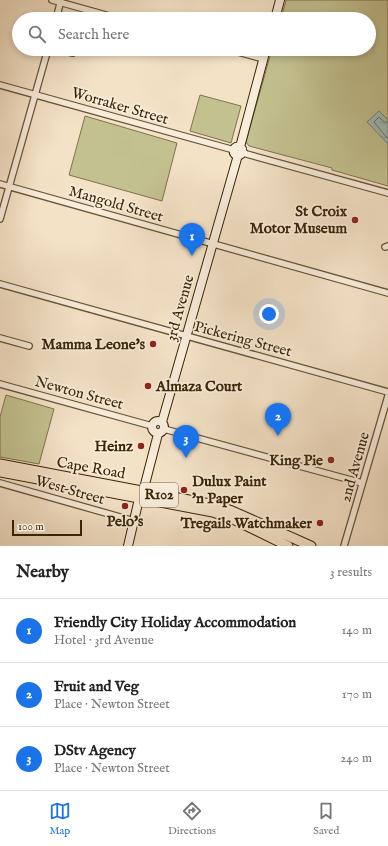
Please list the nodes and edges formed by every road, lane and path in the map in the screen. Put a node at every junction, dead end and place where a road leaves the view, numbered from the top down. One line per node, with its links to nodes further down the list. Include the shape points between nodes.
1 (52, 0): 3 (street)
2 (280, 0): 6 (street)
3 (61, 1): 4 (street); 5 (street)
4 (58, 12)
5 (97, 12)
6 (277, 12)
7 (46, 56): 12 (street)
8 (253, 56): 10 (street)
9 (265, 56): 10 (street, 3rd Avenue)
10 (264, 59): 13 (street, 3rd Avenue)
11 (0, 85): 12 (street, Worraker Street)
12 (35, 94): 13 (street, Worraker Street); 15 (street)
13 (239, 151): 16 (street, Worraker Street); 18 (street, 3rd Avenue)
14 (0, 184): 15 (street, Mangold Street)
15 (9, 187): 17 (street); 18 (street, Mangold Street)
16 (388, 193)
17 (0, 219)
18 (212, 244): 20 (street, Mangold Street); 21 (street, 3rd Avenue)
19 (0, 284): 21 (street, Pickering Street)
20 (388, 293)
21 (187, 336): 25 (street, Pickering Street); 28 (street, 3rd Avenue)
22 (0, 338): 23 (street)
23 (29, 346)
24 (0, 386): 27 (street, Newton Street)
25 (388, 392)
26 (388, 396): 32 (street, 2nd Avenue)
27 (152, 426): 28 (street, via 153,431)
28 (161, 428): 32 (street); 33 (street, 3rd Avenue)
29 (0, 464): 33 (main road, Cape Road / R102)
30 (0, 472): 33 (main road, Cape Road / R102)
31 (0, 483): 34 (street, West Street)
32 (362, 483): 38 (street, 2nd Avenue)
33 (141, 495): 34 (street, 3rd Avenue); 36 (main road, Cape Road / R102, via 235,520); 37 (main road, Cape Road / R102, via 198,501 227,509)
34 (134, 521): 35 (street, 3rd Avenue)
35 (128, 546)
36 (288, 546)
37 (311, 546)
38 (344, 546)

